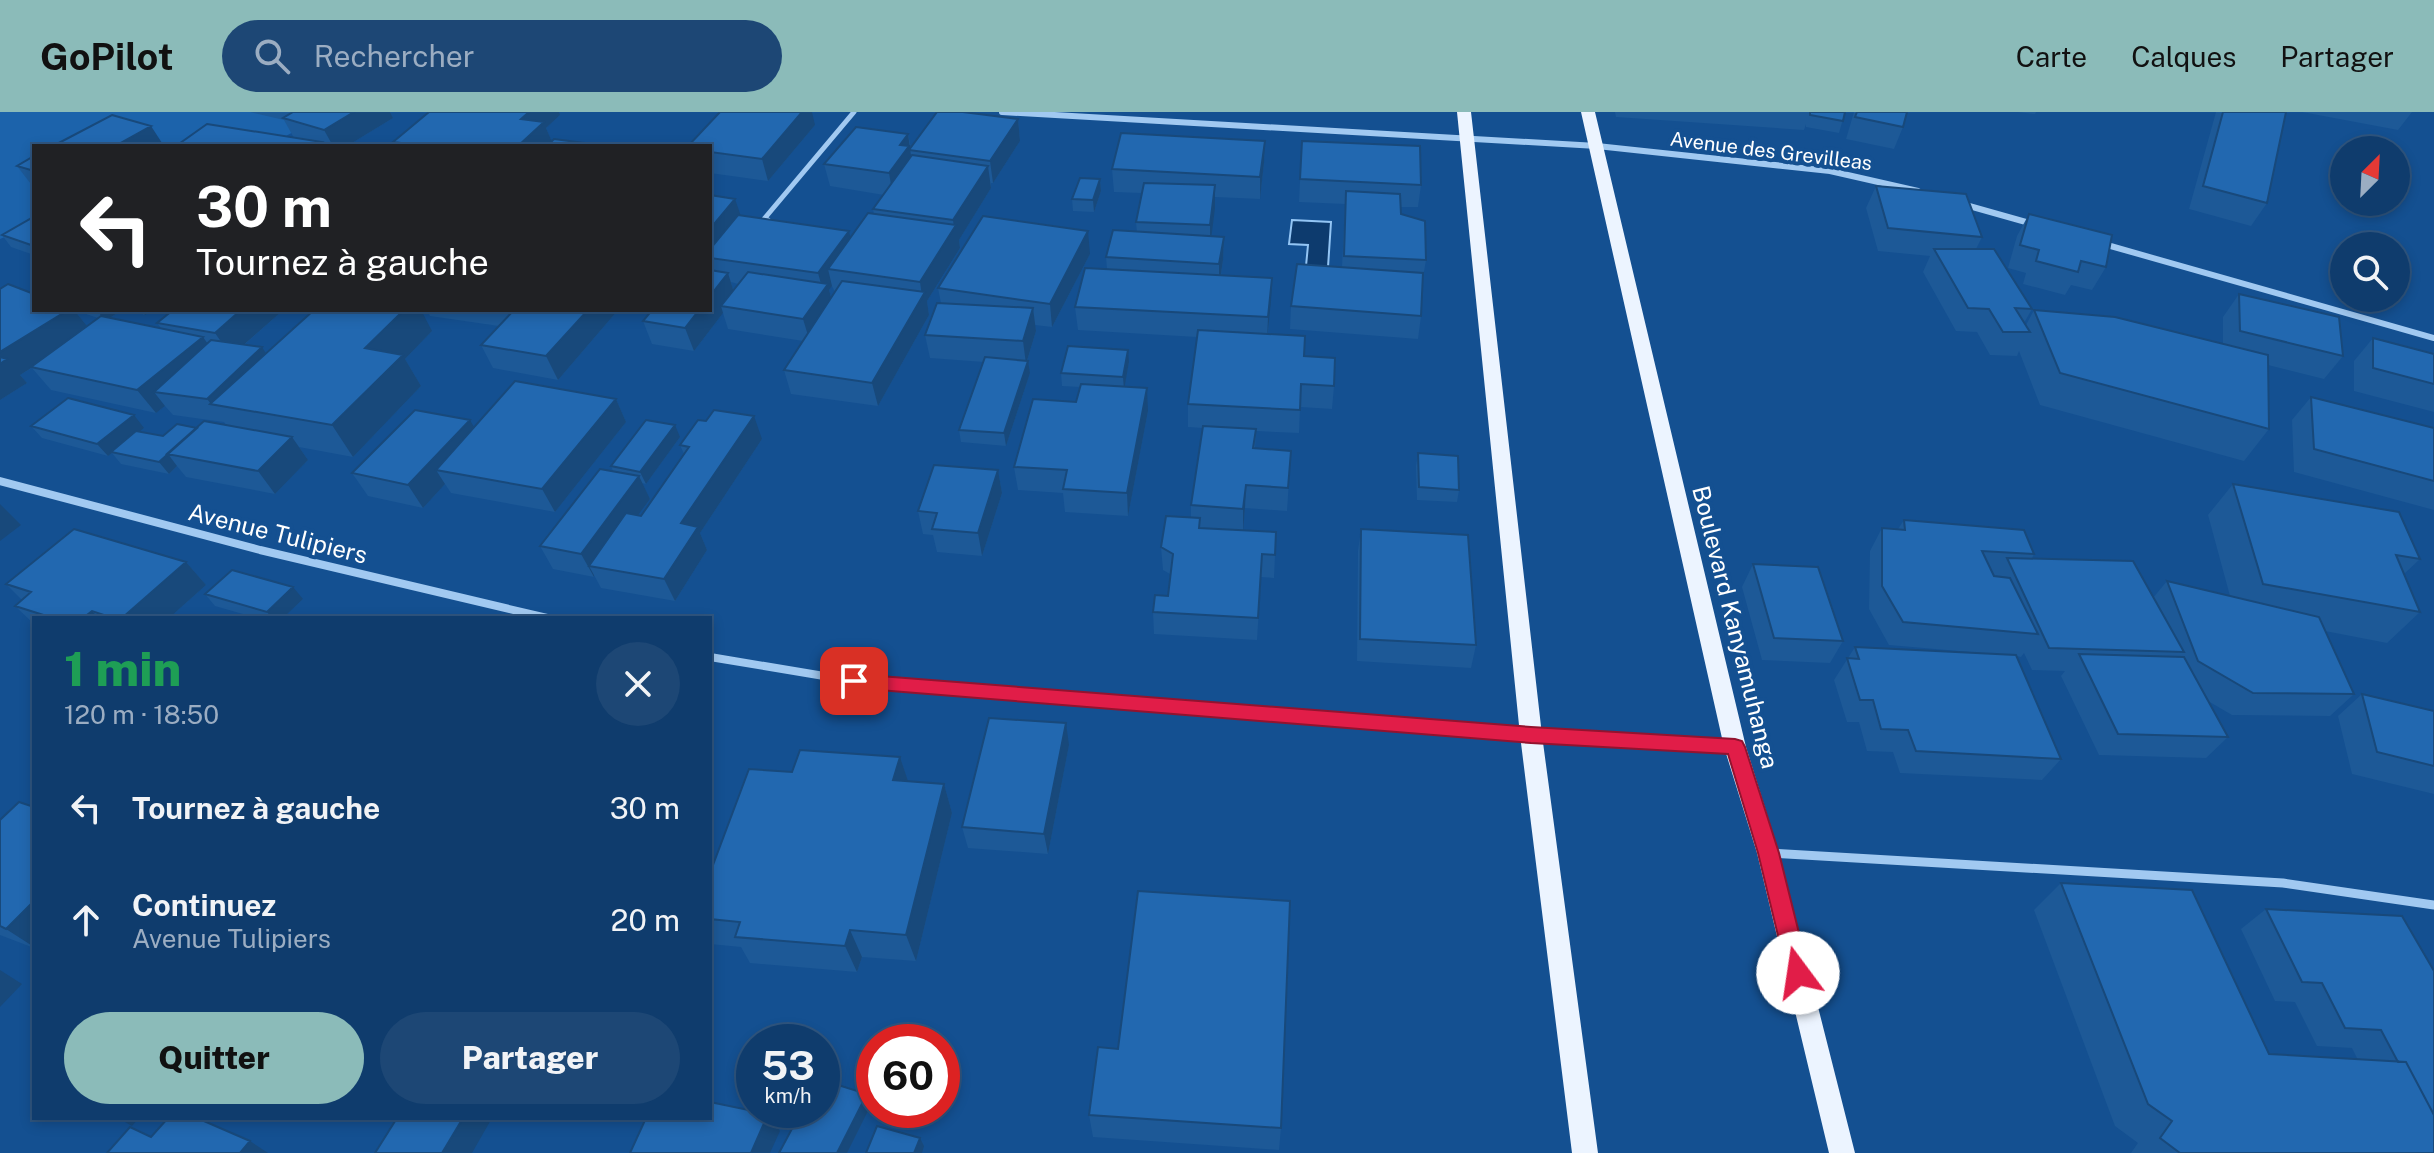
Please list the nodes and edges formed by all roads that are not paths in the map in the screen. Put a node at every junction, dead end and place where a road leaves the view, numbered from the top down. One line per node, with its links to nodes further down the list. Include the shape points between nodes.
1 (854, 112): 9 (lane, via 764,219)
2 (1002, 112): 5 (street, Avenue des Grevilleas)
3 (1464, 112): 5 (main road)
4 (1588, 112): 6 (main road, Boulevard Kanyamuhanga)
5 (1467, 140): 6 (street, Avenue des Grevilleas); 16 (main road)
6 (1597, 146): 7 (street, Avenue des Grevilleas, via 1830,171); 17 (main road, Boulevard Kanyamuhanga)
7 (1922, 192)
8 (1952, 201): 10 (street)
9 (779, 222)
10 (2042, 227)
11 (2088, 239): 12 (street)
12 (2434, 338)
13 (0, 481): 14 (street, Avenue Tulipiers)
14 (539, 616)
15 (712, 657): 16 (street, via 854,681)
16 (1531, 735): 17 (street); 20 (main road)
17 (1735, 747): 18 (main road, Boulevard Kanyamuhanga)
18 (1768, 853): 19 (street, via 2283,883); 21 (main road, Boulevard Kanyamuhanga)
19 (2434, 905)
20 (1585, 1153)
21 (1842, 1153)

